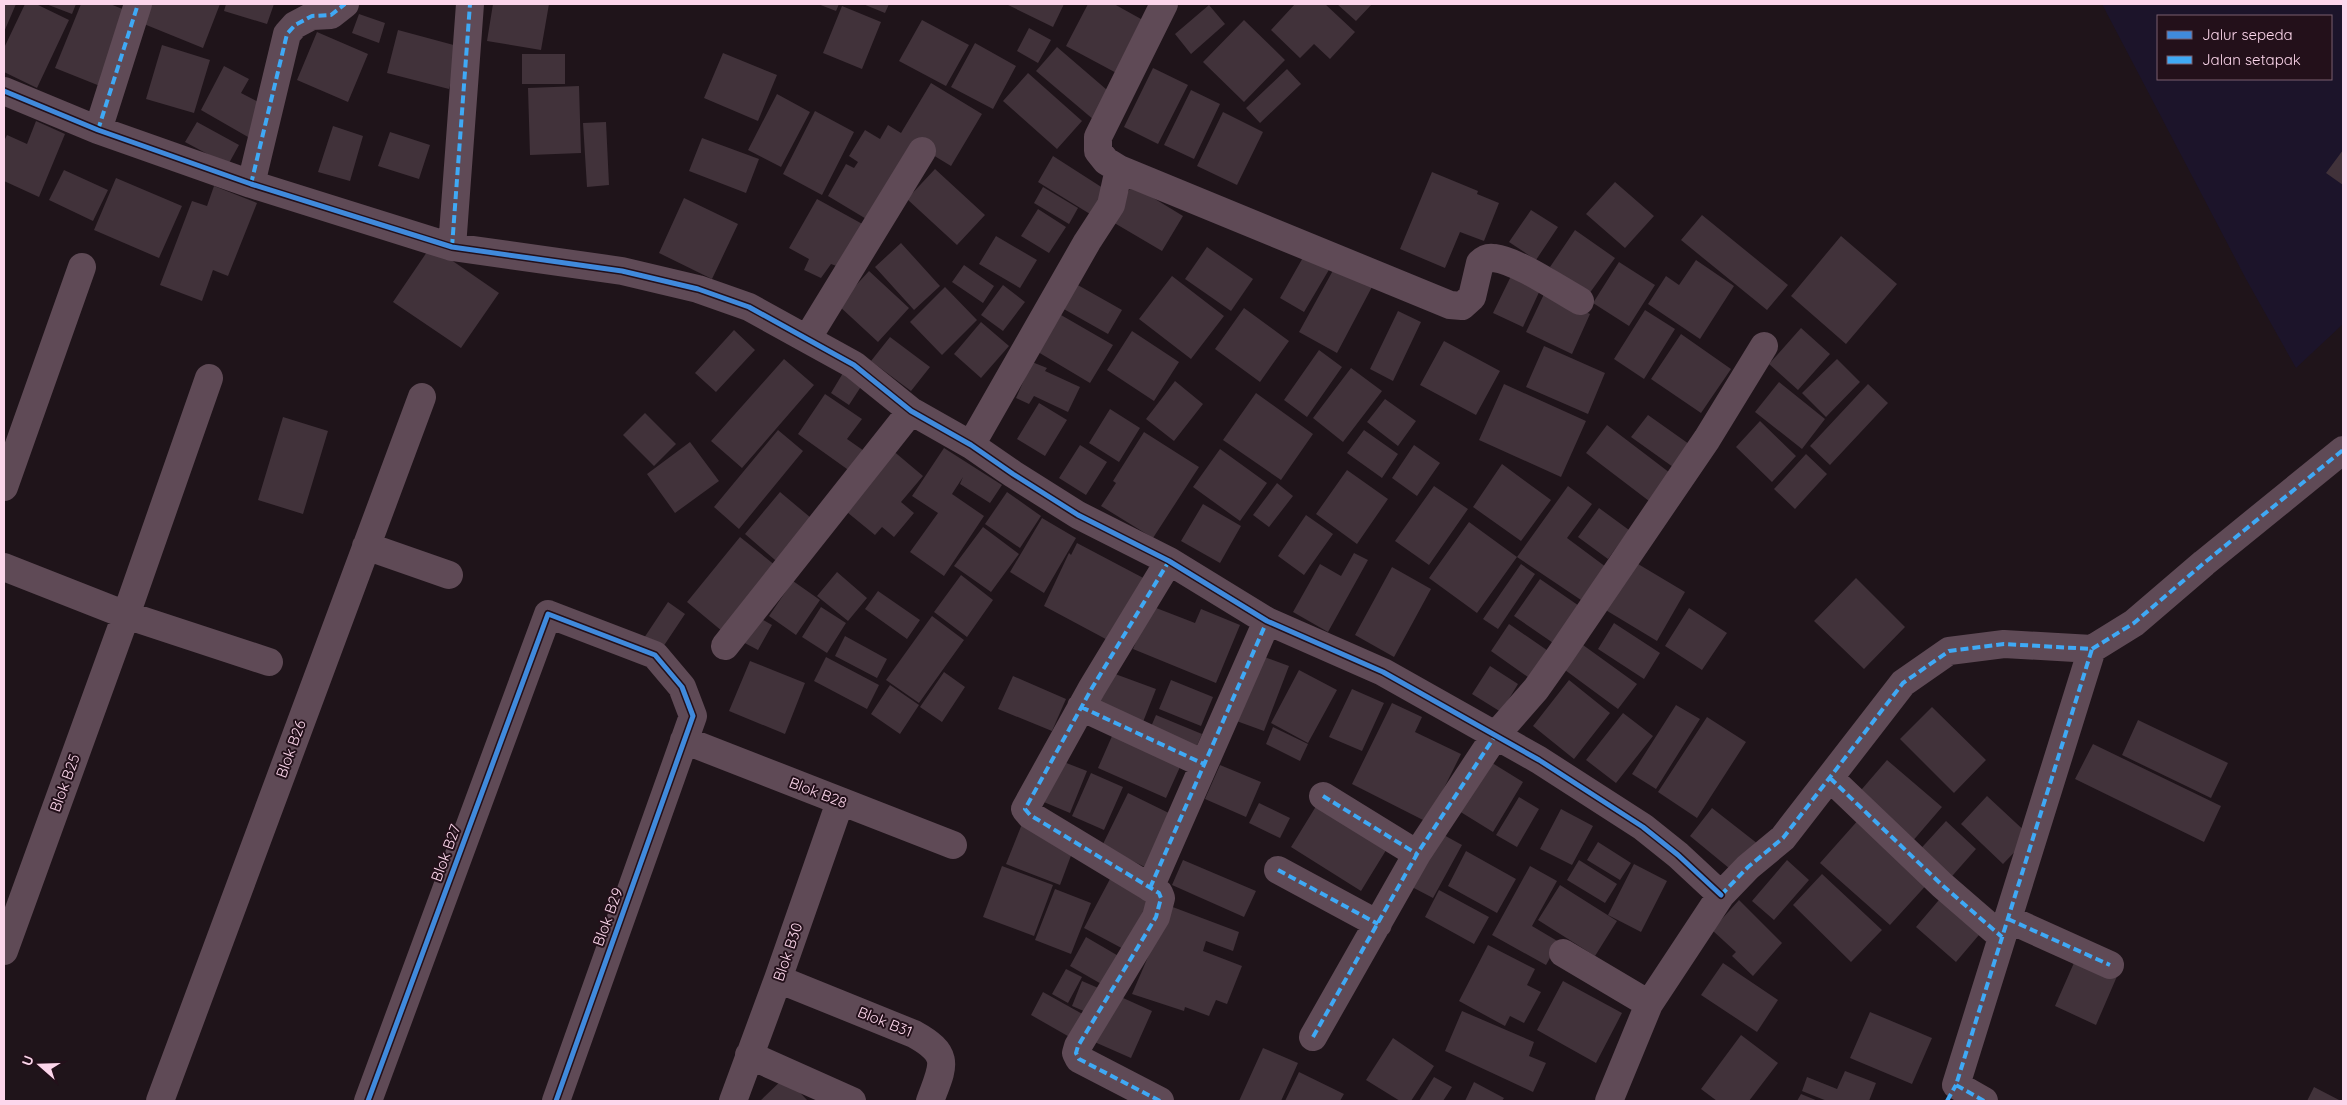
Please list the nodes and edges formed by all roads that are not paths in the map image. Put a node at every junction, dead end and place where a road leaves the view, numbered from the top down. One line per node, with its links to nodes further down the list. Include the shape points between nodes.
1 (138, 4): 6 (street)
2 (345, 4): 9 (street, via 331,15 312,16 287,34)
3 (470, 4): 10 (street)
4 (1164, 4): 8 (street, via 1098,137 1100,155)
5 (4, 91): 6 (street)
6 (98, 130): 9 (street)
7 (922, 151): 13 (street)
8 (1119, 169): 12 (street, via 1450,305 1462,306 1472,297 1480,263 1486,258 1510,263); 18 (street, via 1111,205)
9 (251, 184): 10 (street)
10 (452, 247): 13 (street, via 622,272 698,289 748,307)
11 (82, 267): 20 (street)
12 (1580, 301)
13 (807, 339): 17 (street, via 854,365)
14 (1764, 346): 32 (street, via 1707,439 1555,662)
15 (209, 378): 26 (street, Blok B25)
16 (422, 397): 21 (street, Blok B26)
17 (911, 411): 18 (street); 28 (street)
18 (971, 445): 22 (street, via 1078,514)
19 (2343, 450): 29 (street, via 2134,623)
20 (4, 487)
21 (366, 546): 24 (street); 53 (street, Blok B26)
22 (1169, 561): 27 (street); 31 (street)
23 (4, 567): 26 (street)
24 (449, 575)
25 (548, 614): 33 (street, Blok B29, via 655,655 682,686 693,716); 54 (street, Blok B27)
26 (126, 615): 30 (street); 45 (street, Blok B25)
27 (1267, 621): 32 (street, via 1384,672); 34 (street)
28 (725, 646)
29 (2092, 649): 35 (street, via 2004,644 1949,651 1903,683); 44 (street)
30 (269, 662)
31 (1082, 708): 34 (street); 41 (street, via 1025,809)
32 (1495, 736): 39 (street); 42 (street, via 1539,760 1643,827)
33 (684, 740): 37 (street, Blok B28); 55 (street, Blok B29)
34 (1204, 764): 41 (street)
35 (1830, 778): 42 (street, via 1783,838); 44 (street, via 1942,885)
36 (1323, 796): 39 (street)
37 (840, 802): 38 (street, Blok B28); 48 (street, Blok B30)
38 (953, 846)
39 (1417, 854): 43 (street)
40 (1278, 870): 43 (street)
41 (1150, 888): 59 (street, via 1161,898 1156,917 1076,1053 1080,1059)
42 (1721, 895): 49 (street)
43 (1378, 924): 50 (street)
44 (2005, 928): 47 (street); 52 (street)
45 (4, 951)
46 (1563, 953): 49 (street)
47 (2110, 965)
48 (778, 979): 51 (street, Blok B30); 58 (street, Blok B31, via 933,1044 943,1066)
49 (1649, 1004): 60 (street)
50 (1313, 1038)
51 (749, 1054): 56 (street, Blok B30); 57 (street)
52 (1951, 1093): 61 (street)
53 (160, 1101)
54 (368, 1101)
55 (556, 1101)
56 (733, 1101)
57 (852, 1101)
58 (930, 1101)
59 (1160, 1101)
60 (1608, 1101)
61 (1984, 1101)

